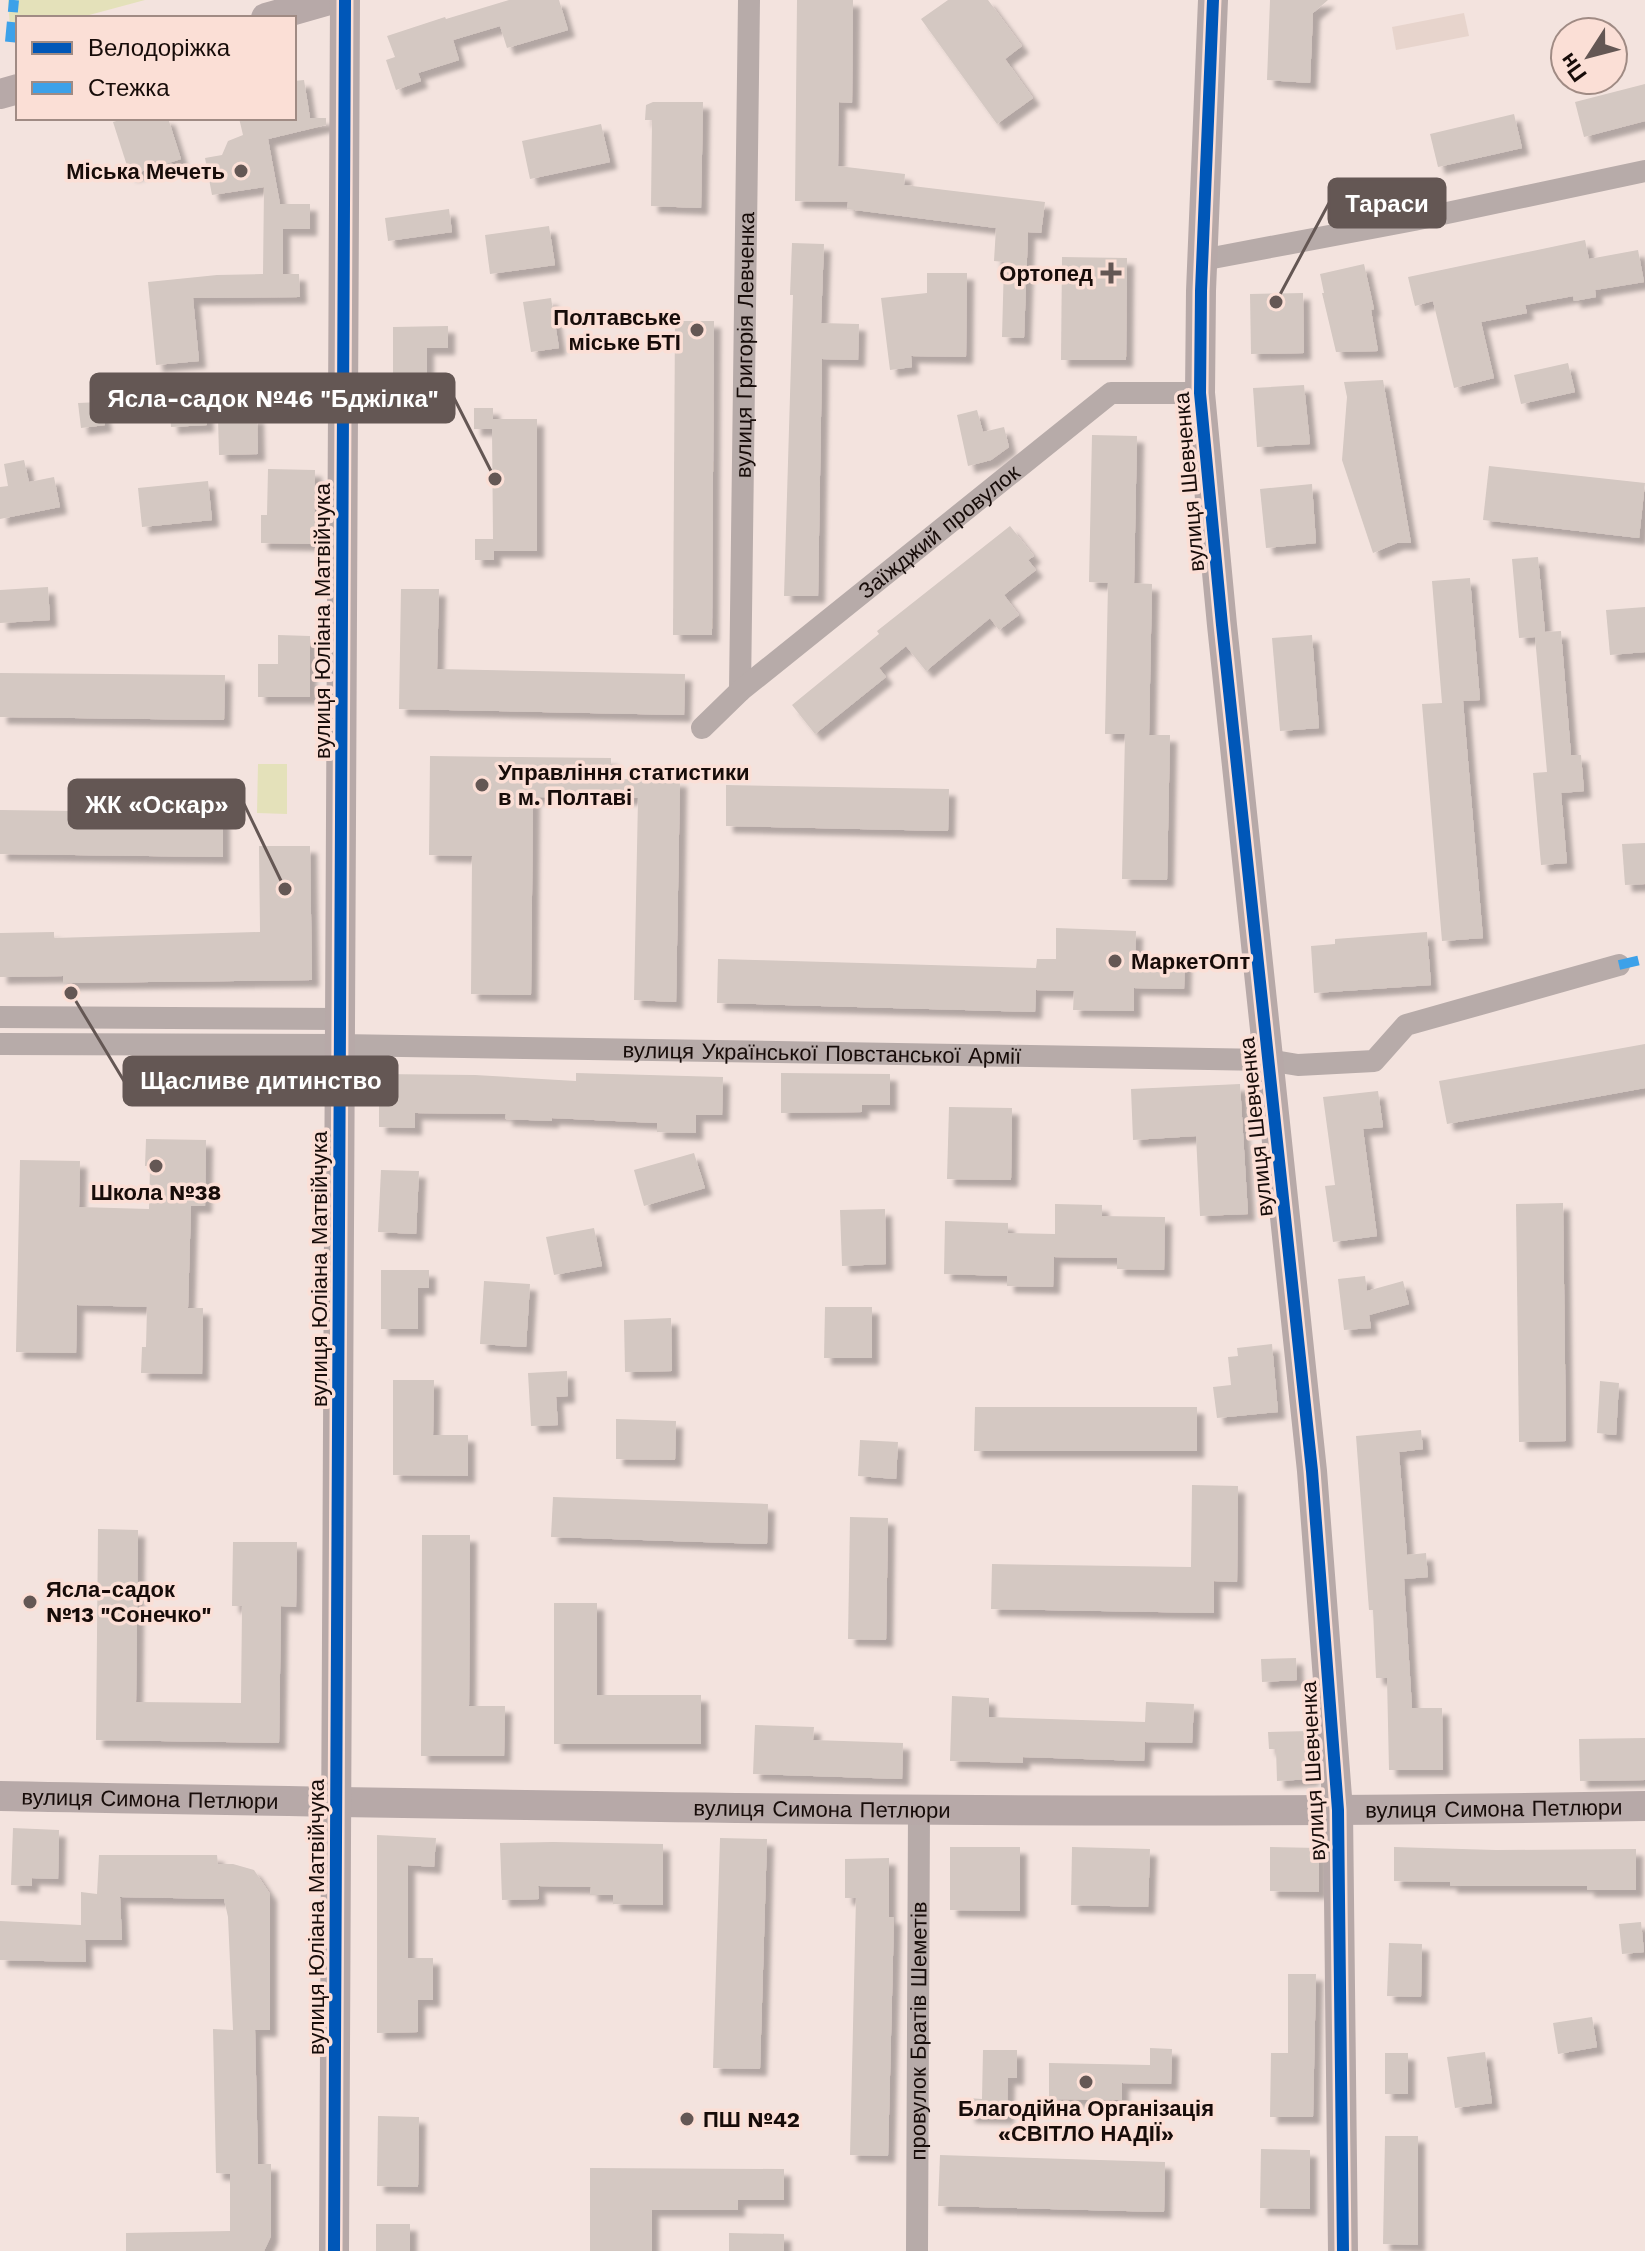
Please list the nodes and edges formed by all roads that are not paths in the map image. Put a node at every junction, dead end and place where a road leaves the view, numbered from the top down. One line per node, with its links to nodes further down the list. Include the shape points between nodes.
1 (329, 0): 5 (street)
2 (345, 0): 13 (street, вулиця Юліана Матвійчука)
3 (749, 0): 9 (street, вулиця Григорія Левченка)
4 (1213, 0): 7 (street, вулиця Шевченка)
5 (273, 16)
6 (1645, 171): 7 (street)
7 (1202, 260): 8 (street, вулиця Шевченка)
8 (1200, 393): 9 (street, Заїжджий провулок, via 1111,393); 15 (street, вулиця Шевченка)
9 (740, 691): 10 (street, Заїжджий провулок)
10 (702, 728)
11 (1619, 965): 15 (street, вулиця Української Повстанської Армії, via 1406,1025 1374,1061 1298,1065)
12 (0, 1017): 13 (street, вулиця Української Повстанської Армії)
13 (340, 1032): 14 (street, вулиця Української Повстанської Армії); 15 (street, вулиця Української Повстанської Армії); 17 (street, вулиця Юліана Матвійчука)
14 (0, 1044)
15 (1268, 1060): 20 (street, вулиця Шевченка, via 1308,1419)
16 (0, 1796): 17 (street, вулиця Симона Петлюри)
17 (336, 1802): 19 (street, вулиця Симона Петлюри); 21 (street, вулиця Юліана Матвійчука)
18 (1645, 1806): 20 (street, вулиця Симона Петлюри)
19 (919, 1810): 20 (street, вулиця Симона Петлюри); 22 (street, провулок Братів Шеметів)
20 (1338, 1810): 23 (street, вулиця Шевченка)
21 (334, 2251)
22 (917, 2251)
23 (1343, 2251)

